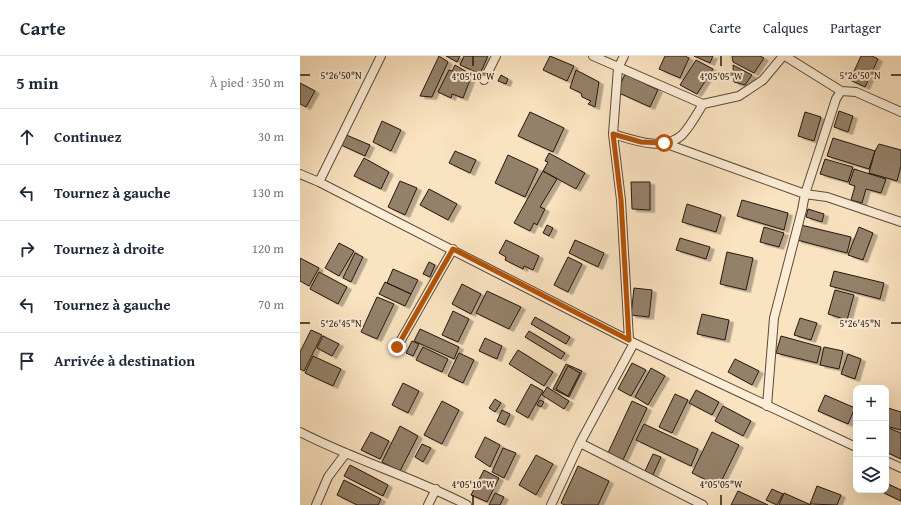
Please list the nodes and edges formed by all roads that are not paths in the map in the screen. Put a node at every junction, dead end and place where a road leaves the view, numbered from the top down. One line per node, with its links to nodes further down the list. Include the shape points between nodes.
1 (496, 56): 7 (street)
2 (593, 56): 6 (street)
3 (624, 56): 6 (street)
4 (784, 56): 8 (street); 9 (street, via 763,80 739,96)
5 (378, 57): 14 (street)
6 (618, 68): 9 (street); 11 (street)
7 (484, 80)
8 (841, 91): 10 (street, via 856,92); 15 (street, via 836,99)
9 (703, 104): 12 (street, via 682,135)
10 (901, 112)
11 (613, 134): 12 (street, via 641,142); 18 (street)
12 (664, 143): 15 (street)
13 (300, 174): 14 (street)
14 (320, 182): 17 (street)
15 (805, 194): 16 (street, via 827,197); 20 (street, via 774,318)
16 (901, 222)
17 (453, 249): 18 (street); 19 (street)
18 (632, 341): 20 (street); 22 (street)
19 (397, 347)
20 (767, 406): 23 (street)
21 (300, 432): 24 (street)
22 (580, 443): 31 (street); 32 (street)
23 (853, 446)
24 (346, 453): 27 (street); 28 (street, via 328,476)
25 (889, 462): 26 (street)
26 (901, 468)
27 (436, 489): 29 (street); 30 (street)
28 (316, 505)
29 (428, 505)
30 (468, 505)
31 (551, 505)
32 (703, 505)

